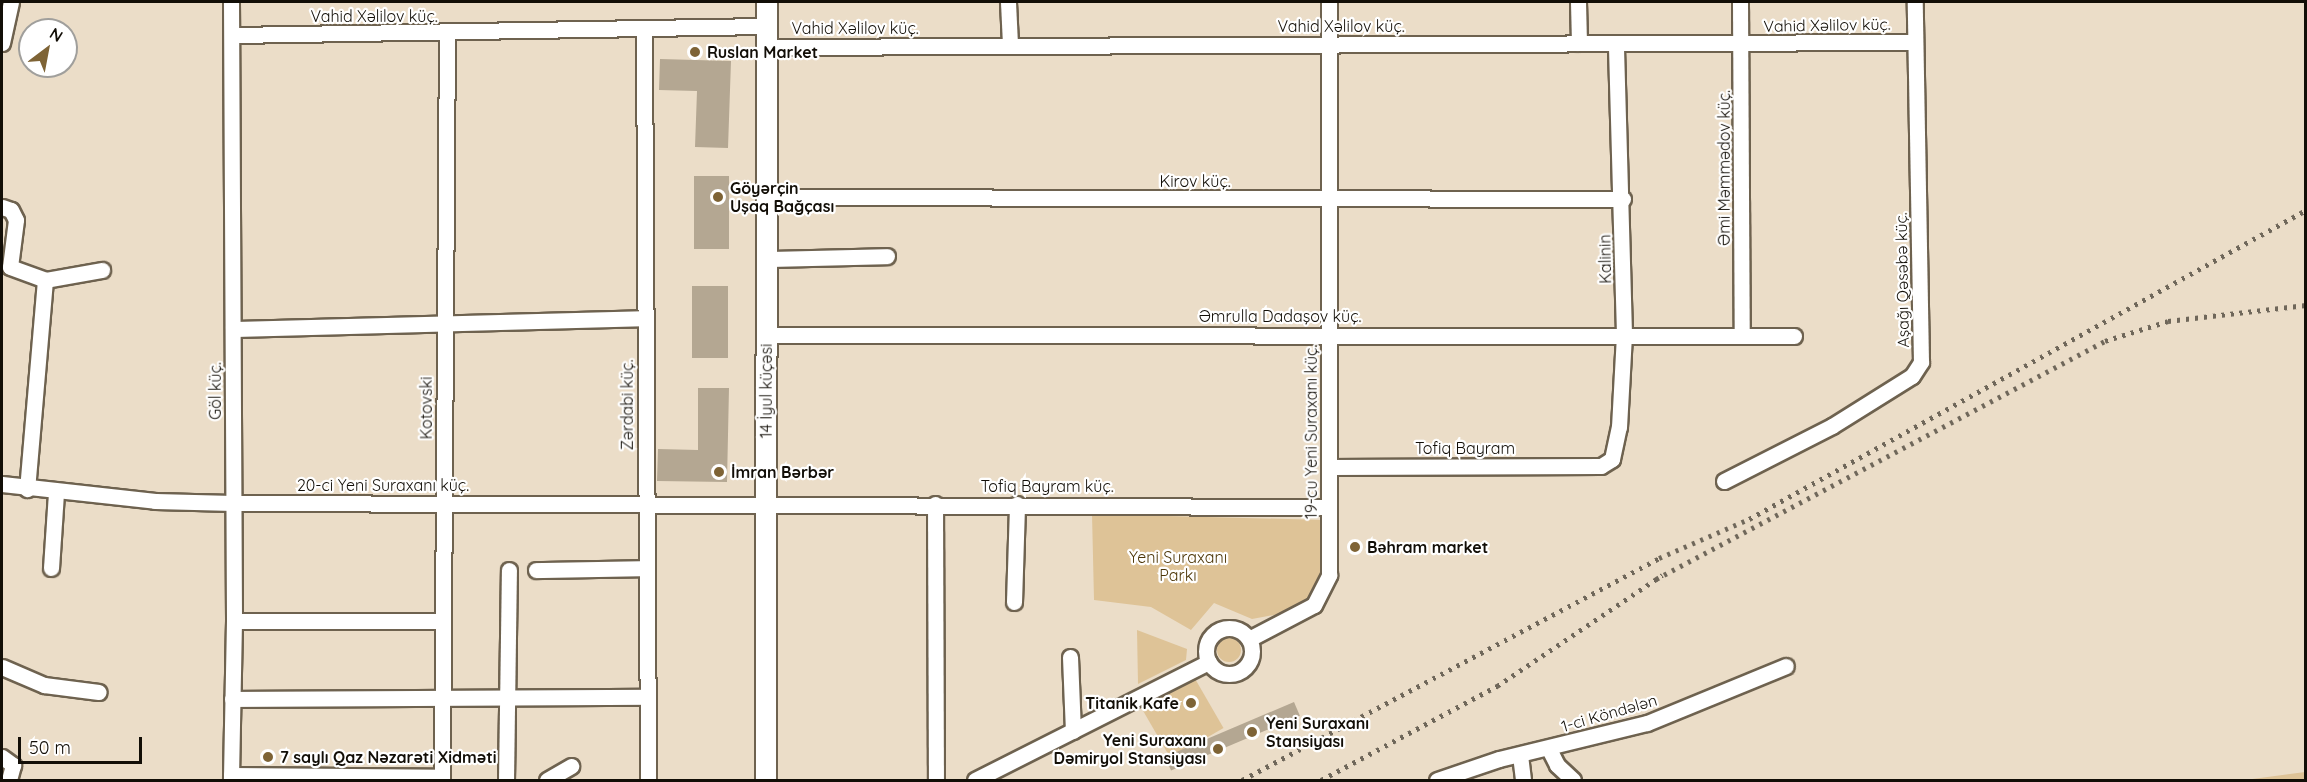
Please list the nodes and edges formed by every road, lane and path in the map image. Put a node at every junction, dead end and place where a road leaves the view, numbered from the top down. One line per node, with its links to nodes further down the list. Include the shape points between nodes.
1 (11, 2): 14 (street)
2 (231, 2): 12 (street, Göl küç.)
3 (767, 2): 9 (street, 14 İyul küçəsi)
4 (1008, 2): 19 (street)
5 (1329, 2): 16 (street, 19-cu Yeni Suraxanı küç.)
6 (1578, 2): 15 (street)
7 (1740, 2): 18 (street, Əmi Məmmədov küç.)
8 (1915, 2): 13 (street, Aşağı Qəsəbə küç.)
9 (767, 26): 10 (street, Vahid Xəlilov küç.); 20 (street, 14 İyul küçəsi)
10 (644, 30): 11 (street, Vahid Xəlilov küç.); 30 (street, Zərdabi küç.)
11 (447, 34): 12 (street, Vahid Xəlilov küç.); 31 (street, Kotovski)
12 (233, 35): 32 (street, Göl küç.)
13 (1915, 42): 18 (street, Vahid Xəlilov küç.); 40 (street, Aşağı Qəsəbə küç., via 1921,362 1912,376 1832,426)
14 (2, 43)
15 (1579, 43): 16 (street, Vahid Xəlilov küç.); 17 (street, Vahid Xəlilov küç.)
16 (1328, 44): 19 (street, Vahid Xəlilov küç.); 22 (street, 19-cu Yeni Suraxanı küç.)
17 (1616, 44): 18 (street, Vahid Xəlilov küç.); 23 (street, Kalinin)
18 (1741, 44): 35 (street, Əmi Məmmədov küç.)
19 (1010, 45): 20 (street, Vahid Xəlilov küç.)
20 (767, 47): 21 (street, 14 İyul küçəsi)
21 (767, 198): 22 (street, Kirov küç.); 26 (street, 14 İyul küçəsi)
22 (1328, 199): 23 (street, Kirov küç.); 33 (street, 19-cu Yeni Suraxanı küç.)
23 (1623, 200): 34 (street, Kalinin)
24 (2, 207): 27 (street, via 11,210 16,220)
25 (887, 256): 26 (street)
26 (766, 259): 36 (street, 14 İyul küçəsi)
27 (6, 266): 29 (street)
28 (102, 270): 29 (street)
29 (45, 280): 42 (street)
30 (644, 318): 31 (street); 47 (street, Zərdabi küç.)
31 (444, 323): 32 (street); 45 (street, Kotovski)
32 (233, 329): 44 (street, Göl küç.)
33 (1329, 334): 34 (street, Əmrulla Dadaşov küç.); 36 (street, Əmrulla Dadaşov küç.); 39 (street, 19-cu Yeni Suraxanı küç.)
34 (1624, 334): 35 (street, Əmrulla Dadaşov küç.); 38 (street, Kalinin, via 1617,437 1612,459)
35 (1742, 334): 37 (street, Əmrulla Dadaşov küç.)
36 (766, 335): 46 (street, 14 İyul küçəsi)
37 (1794, 336)
38 (1601, 466): 39 (street, Tofiq Bayram)
39 (1329, 467): 50 (street, 19-cu Yeni Suraxanı küç.)
40 (1724, 480)
41 (2, 484): 42 (street, 20-ci Yeni Suraxanı küç.)
42 (27, 489): 43 (street, 20-ci Yeni Suraxanı küç.)
43 (56, 492): 44 (street, 20-ci Yeni Suraxanı küç.); 51 (street)
44 (233, 503): 45 (street, 20-ci Yeni Suraxanı küç.); 56 (street, Göl küç.)
45 (444, 503): 47 (street, 20-ci Yeni Suraxanı küç.); 57 (street, Kotovski)
46 (765, 503): 47 (street, 20-ci Yeni Suraxanı küç.); 48 (street, Tofiq Bayram küç.); 79 (street, 14 İyul küçəsi)
47 (646, 504): 52 (street, Zərdabi küç.)
48 (935, 504): 49 (street, Tofiq Bayram küç.); 80 (street)
49 (1017, 504): 50 (street, Tofiq Bayram küç.); 55 (street)
50 (1329, 507): 58 (street, 19-cu Yeni Suraxanı küç., via 1329,575 1321,596 1293,618)
51 (51, 568)
52 (646, 568): 54 (street); 64 (street, Zərdabi küç.)
53 (508, 570): 66 (street)
54 (536, 570)
55 (1014, 602)
56 (234, 621): 57 (street); 65 (street, Göl küç.)
57 (443, 621): 67 (street, Kotovski)
58 (1249, 639): 60 (street, via 1235,628 1218,631 1207,645); 60 (street, via 1252,657 1241,671 1223,673)
59 (1070, 657): 68 (street)
60 (1209, 662): 68 (street)
61 (1786, 666): 69 (street, 1-ci Köndələn, via 1647,723)
62 (2, 667): 63 (street, via 44,685)
63 (99, 692)
64 (647, 697): 66 (street); 78 (street, Zərdabi küç.)
65 (232, 699): 67 (street); 73 (street, Göl küç.)
66 (506, 699): 67 (street); 76 (street)
67 (443, 700): 74 (street, Kotovski)
68 (1073, 731): 81 (street)
69 (1549, 749): 70 (street, 1-ci Köndələn); 84 (street, via 1557,765)
70 (1520, 755): 82 (street, 1-ci Köndələn); 83 (street)
71 (2, 758): 75 (street, via 13,765)
72 (571, 766): 77 (street)
73 (231, 778): 74 (street)
74 (442, 779)
75 (9, 780)
76 (506, 780)
77 (547, 780)
78 (648, 780)
79 (765, 780)
80 (936, 780)
81 (975, 780)
82 (1437, 780)
83 (1523, 780)
84 (1573, 780)

